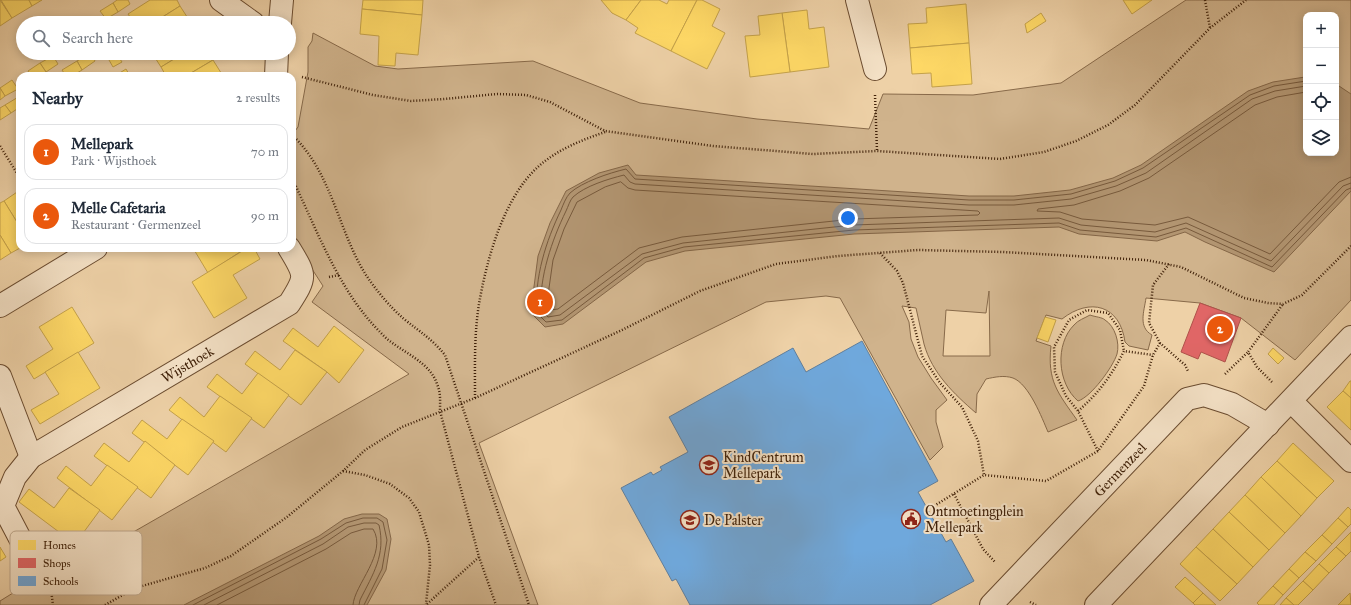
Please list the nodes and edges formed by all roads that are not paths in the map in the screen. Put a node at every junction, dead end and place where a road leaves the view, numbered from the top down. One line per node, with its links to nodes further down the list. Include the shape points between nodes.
1 (221, 0): 4 (street)
2 (282, 0): 5 (street)
3 (857, 0): 6 (street)
4 (243, 16)
5 (281, 16)
6 (875, 68)
7 (89, 252): 9 (street)
8 (291, 252): 14 (street, Wijsthoek, via 301,268 302,283 290,304)
9 (0, 306)
10 (1351, 337): 12 (street)
11 (0, 376): 14 (street)
12 (1291, 401): 13 (street); 15 (street)
13 (1268, 425): 17 (street, Germenzeel, via 1232,404 1204,395 1187,399); 18 (street)
14 (31, 457): 16 (street, Wijsthoek, via 15,478 3,506)
15 (1351, 461)
16 (16, 531)
17 (991, 605)
18 (1096, 605)

